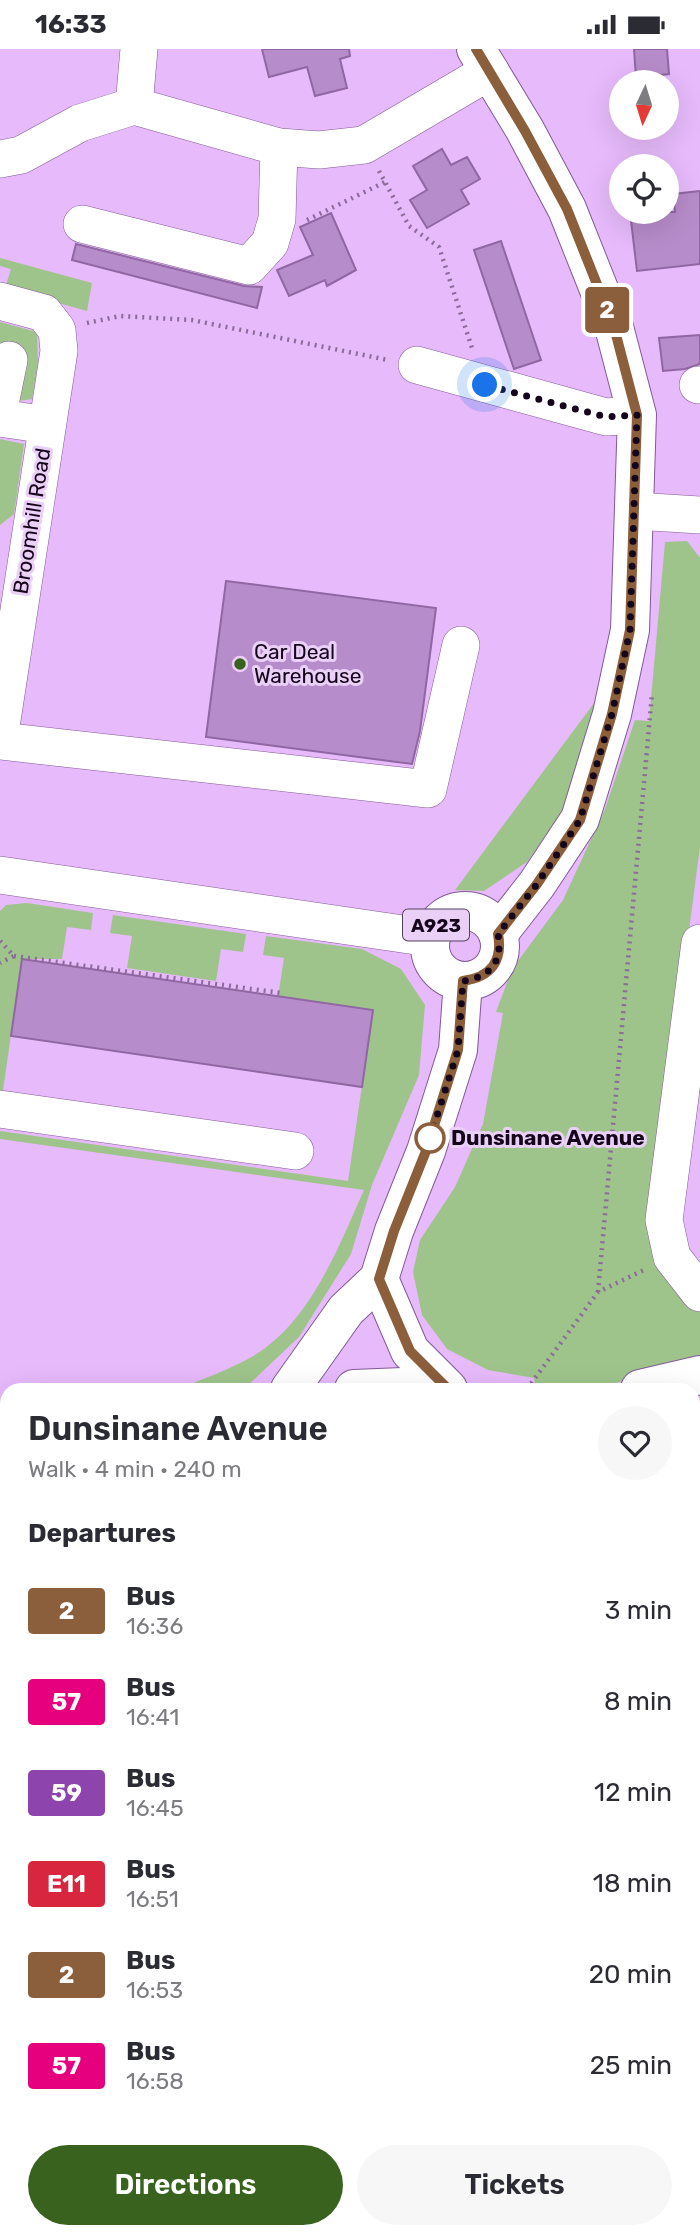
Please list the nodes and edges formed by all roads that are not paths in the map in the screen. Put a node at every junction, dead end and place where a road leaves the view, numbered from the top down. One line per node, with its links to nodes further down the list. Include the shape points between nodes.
1 (139, 49): 3 (street)
2 (483, 60): 4 (street, via 363,145 319,150); 11 (main road, A923, via 567,209 614,327)
3 (134, 106): 4 (street); 5 (street, via 80,123 21,155)
4 (279, 147): 6 (street, via 277,219 270,243 249,266)
5 (0, 159)
6 (82, 224)
7 (0, 301): 13 (street, Broomhill Road, via 51,321 59,351)
8 (9, 360): 10 (street)
9 (417, 365): 11 (street, via 606,417)
10 (0, 404)
11 (637, 415): 14 (main road, A923)
12 (0, 418): 13 (street)
13 (47, 425): 16 (street, Broomhill Road)
14 (635, 511): 15 (street); 21 (main road, A923, via 630,630 612,714 580,820)
15 (700, 515)
16 (13, 553): 18 (street, Broomhill Road)
17 (461, 645): 19 (street, via 428,789)
18 (0, 733)
19 (0, 741)
20 (0, 875): 22 (street)
21 (498, 934): 22 (main road, A923, via 484,916 463,910 442,918); 24 (main road, A923, via 499,956 493,966 485,975)
22 (430, 938): 24 (main road, A923, via 433,962 441,972)
23 (699, 959): 28 (street, via 664,1220 672,1257)
24 (463, 981): 27 (main road, via 458,1050)
25 (0, 1109): 26 (street)
26 (295, 1151)
27 (379, 1279): 30 (main road, via 346,1310); 31 (main road, via 410,1351)
28 (700, 1293)
29 (700, 1375): 32 (main road)
30 (294, 1383)
31 (442, 1383)
32 (666, 1383)

